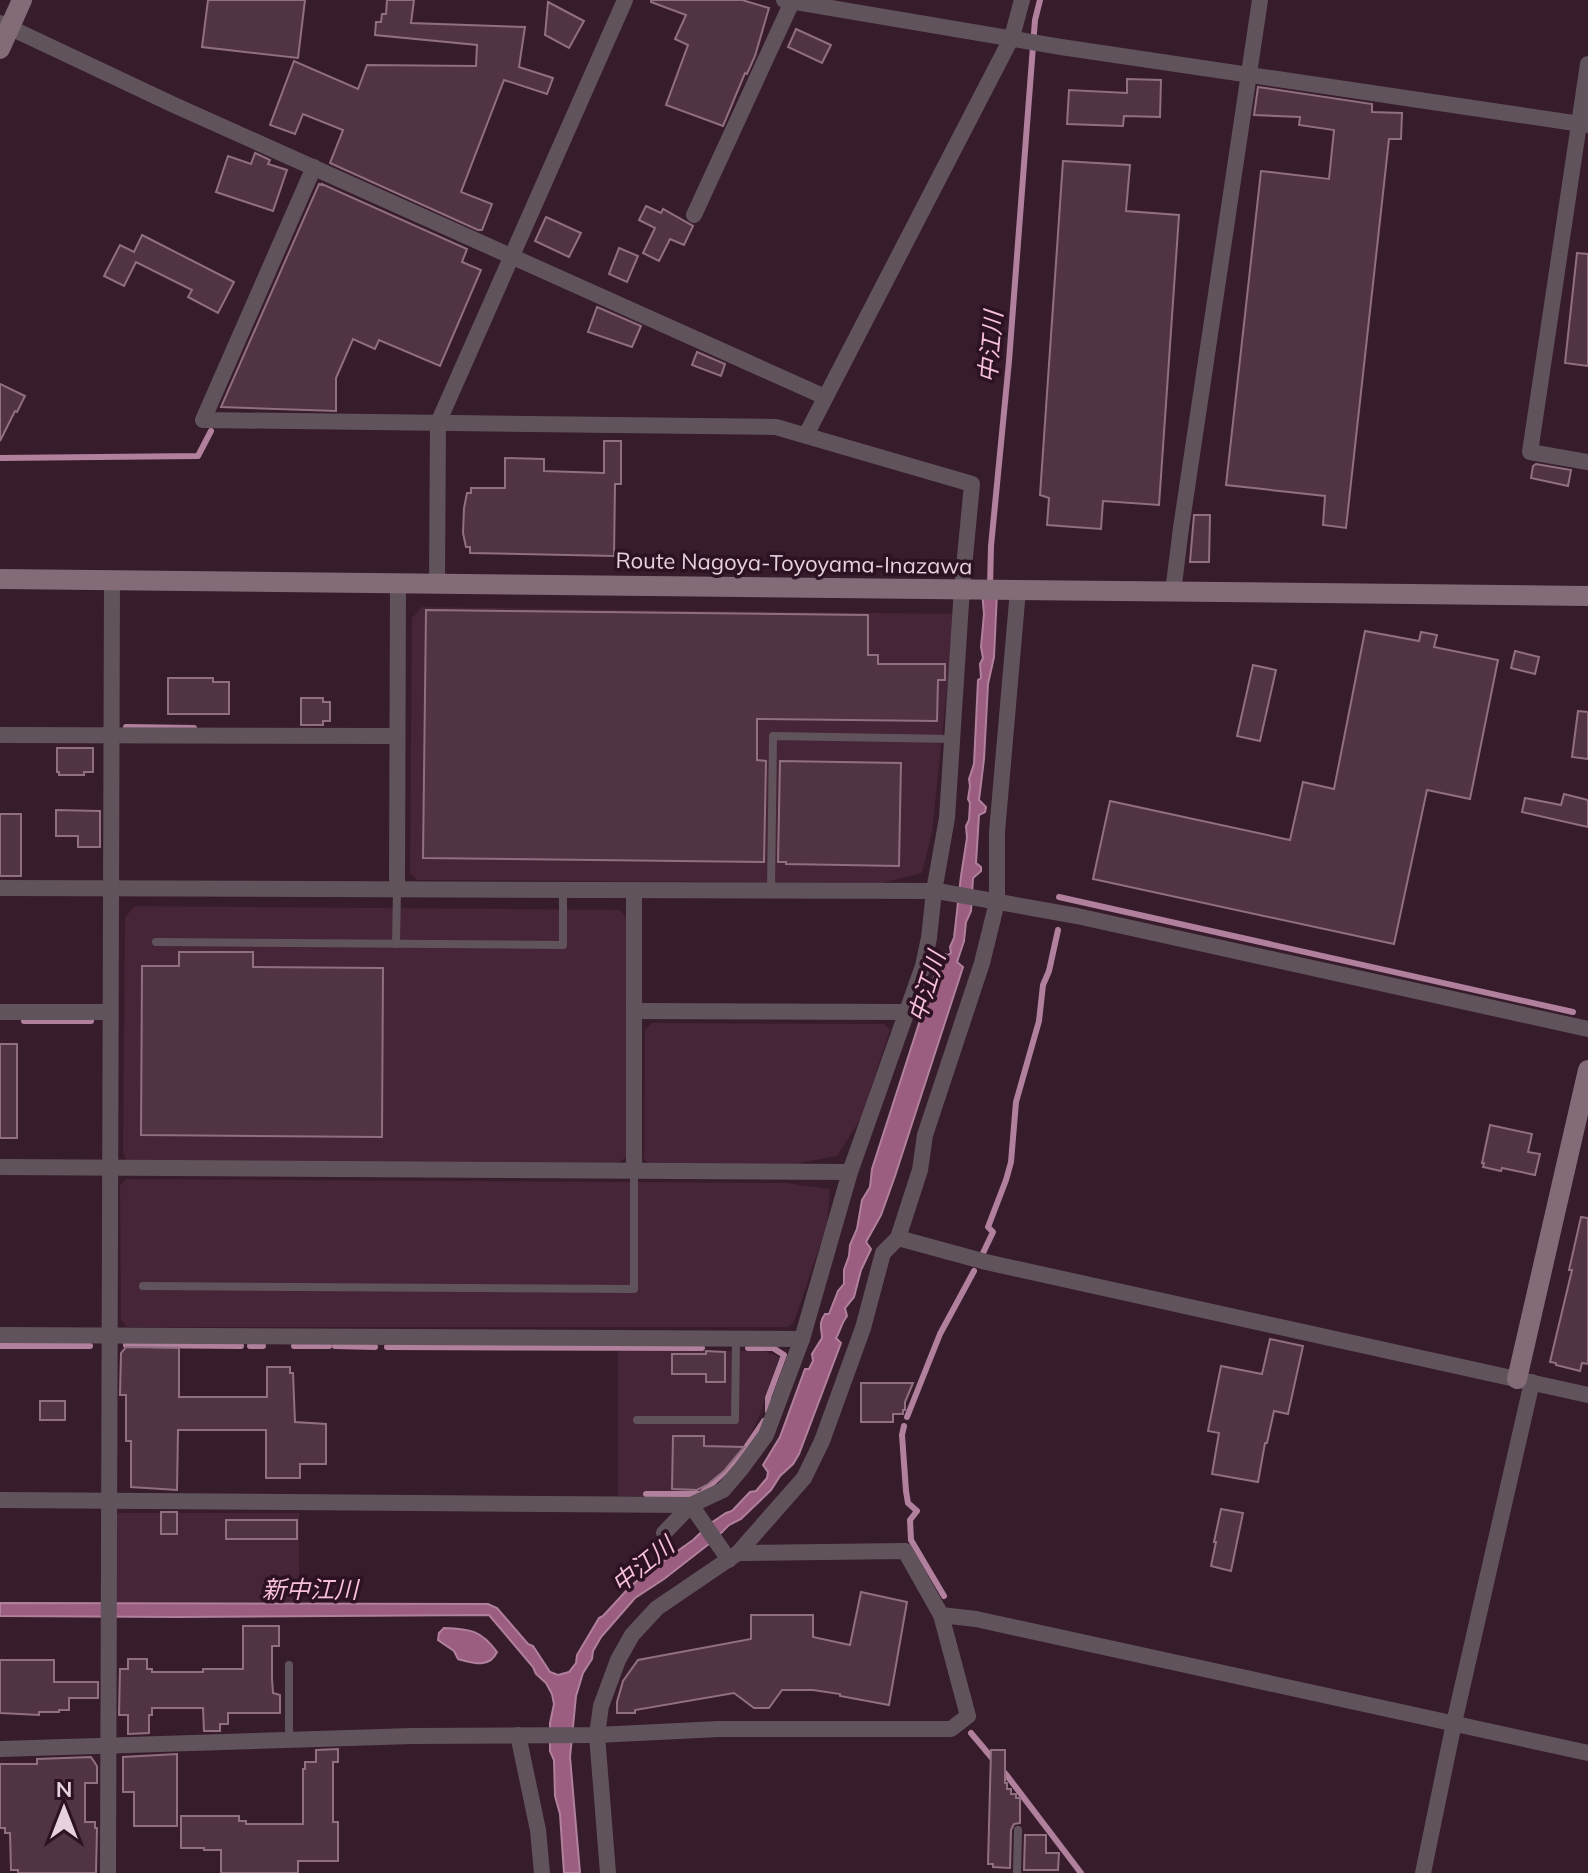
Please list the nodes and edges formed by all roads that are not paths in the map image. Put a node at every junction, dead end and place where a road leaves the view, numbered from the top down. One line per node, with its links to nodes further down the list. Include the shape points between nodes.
1 (22, 0): 6 (main road)
2 (625, 0): 14 (street)
3 (1022, 0): 7 (street)
4 (1260, 0): 10 (street)
5 (788, 1): 7 (street); 13 (street)
6 (5, 25): 8 (main road); 12 (street)
7 (1013, 37): 10 (street); 15 (street)
8 (0, 49)
9 (1588, 64): 11 (street)
10 (1249, 75): 11 (street); 25 (street)
11 (1583, 124): 18 (street, via 1530,452)
12 (314, 167): 14 (street); 16 (street, via 203,420)
13 (694, 215)
14 (510, 255): 15 (street); 16 (street)
15 (825, 397): 17 (street)
16 (438, 423): 17 (street, via 776,427); 21 (street)
17 (806, 435): 23 (street, via 972,484)
18 (1588, 462)
19 (0, 579): 20 (main road, Route Nagoya-Toyoyama-Inazawa)
20 (112, 580): 22 (main road, Route Nagoya-Toyoyama-Inazawa); 28 (street)
21 (437, 583): 22 (main road, Route Nagoya-Toyoyama-Inazawa); 23 (main road, Route Nagoya-Toyoyama-Inazawa)
22 (398, 584): 29 (street)
23 (964, 588): 24 (main road, Route Nagoya-Toyoyama-Inazawa); 30 (street)
24 (1016, 590): 25 (main road, Route Nagoya-Toyoyama-Inazawa); 38 (street)
25 (1173, 592): 26 (main road, Route Nagoya-Toyoyama-Inazawa)
26 (1588, 596)
27 (0, 735): 28 (street)
28 (111, 735): 29 (street); 32 (street)
29 (397, 736): 33 (street)
30 (952, 739): 36 (lane, via 773,736); 37 (street)
31 (0, 888): 32 (street)
32 (111, 889): 33 (street); 43 (street)
33 (397, 889): 34 (street); 40 (lane)
34 (563, 890): 35 (street); 40 (lane, via 563,945)
35 (634, 890): 36 (street); 41 (street)
36 (771, 890): 37 (street)
37 (935, 891): 38 (street); 44 (street, via 923,966)
38 (992, 901): 45 (street); 51 (street, via 982,963 925,1135 920,1170)
39 (156, 942): 40 (lane)
40 (396, 944)
41 (634, 1011): 44 (street); 49 (street)
42 (0, 1012): 43 (street)
43 (110, 1012): 48 (street)
44 (907, 1012): 50 (street)
45 (1588, 1029)
46 (1588, 1070): 57 (main road)
47 (0, 1167): 48 (street)
48 (109, 1167): 49 (street); 54 (street)
49 (634, 1171): 50 (street); 52 (lane, via 634,1289)
50 (850, 1172): 56 (street)
51 (898, 1238): 57 (street); 64 (street, via 883,1253 863,1328 804,1478)
52 (143, 1286)
53 (0, 1335): 54 (street)
54 (109, 1336): 55 (street); 61 (street)
55 (736, 1339): 56 (street); 59 (lane, via 735,1420)
56 (802, 1339): 62 (street, via 766,1435 723,1490)
57 (1524, 1381): 58 (street); 67 (street)
58 (1588, 1395)
59 (637, 1420)
60 (0, 1500): 61 (street)
61 (109, 1500): 62 (street); 71 (street)
62 (693, 1509): 63 (street); 64 (street)
63 (664, 1533)
64 (731, 1556): 65 (street, via 905,1551); 69 (street, via 657,1608 632,1635 601,1706)
65 (941, 1615): 67 (street); 69 (street, via 968,1716 951,1729)
66 (289, 1665): 70 (lane)
67 (1454, 1723): 73 (street); 79 (street)
68 (518, 1735): 69 (street); 70 (street); 76 (street)
69 (597, 1735): 77 (street)
70 (289, 1740): 71 (street)
71 (109, 1746): 72 (street); 75 (street)
72 (0, 1749)
73 (1588, 1753)
74 (1018, 1830): 78 (lane)
75 (108, 1873)
76 (542, 1873)
77 (608, 1873)
78 (1017, 1873)
79 (1423, 1873)

